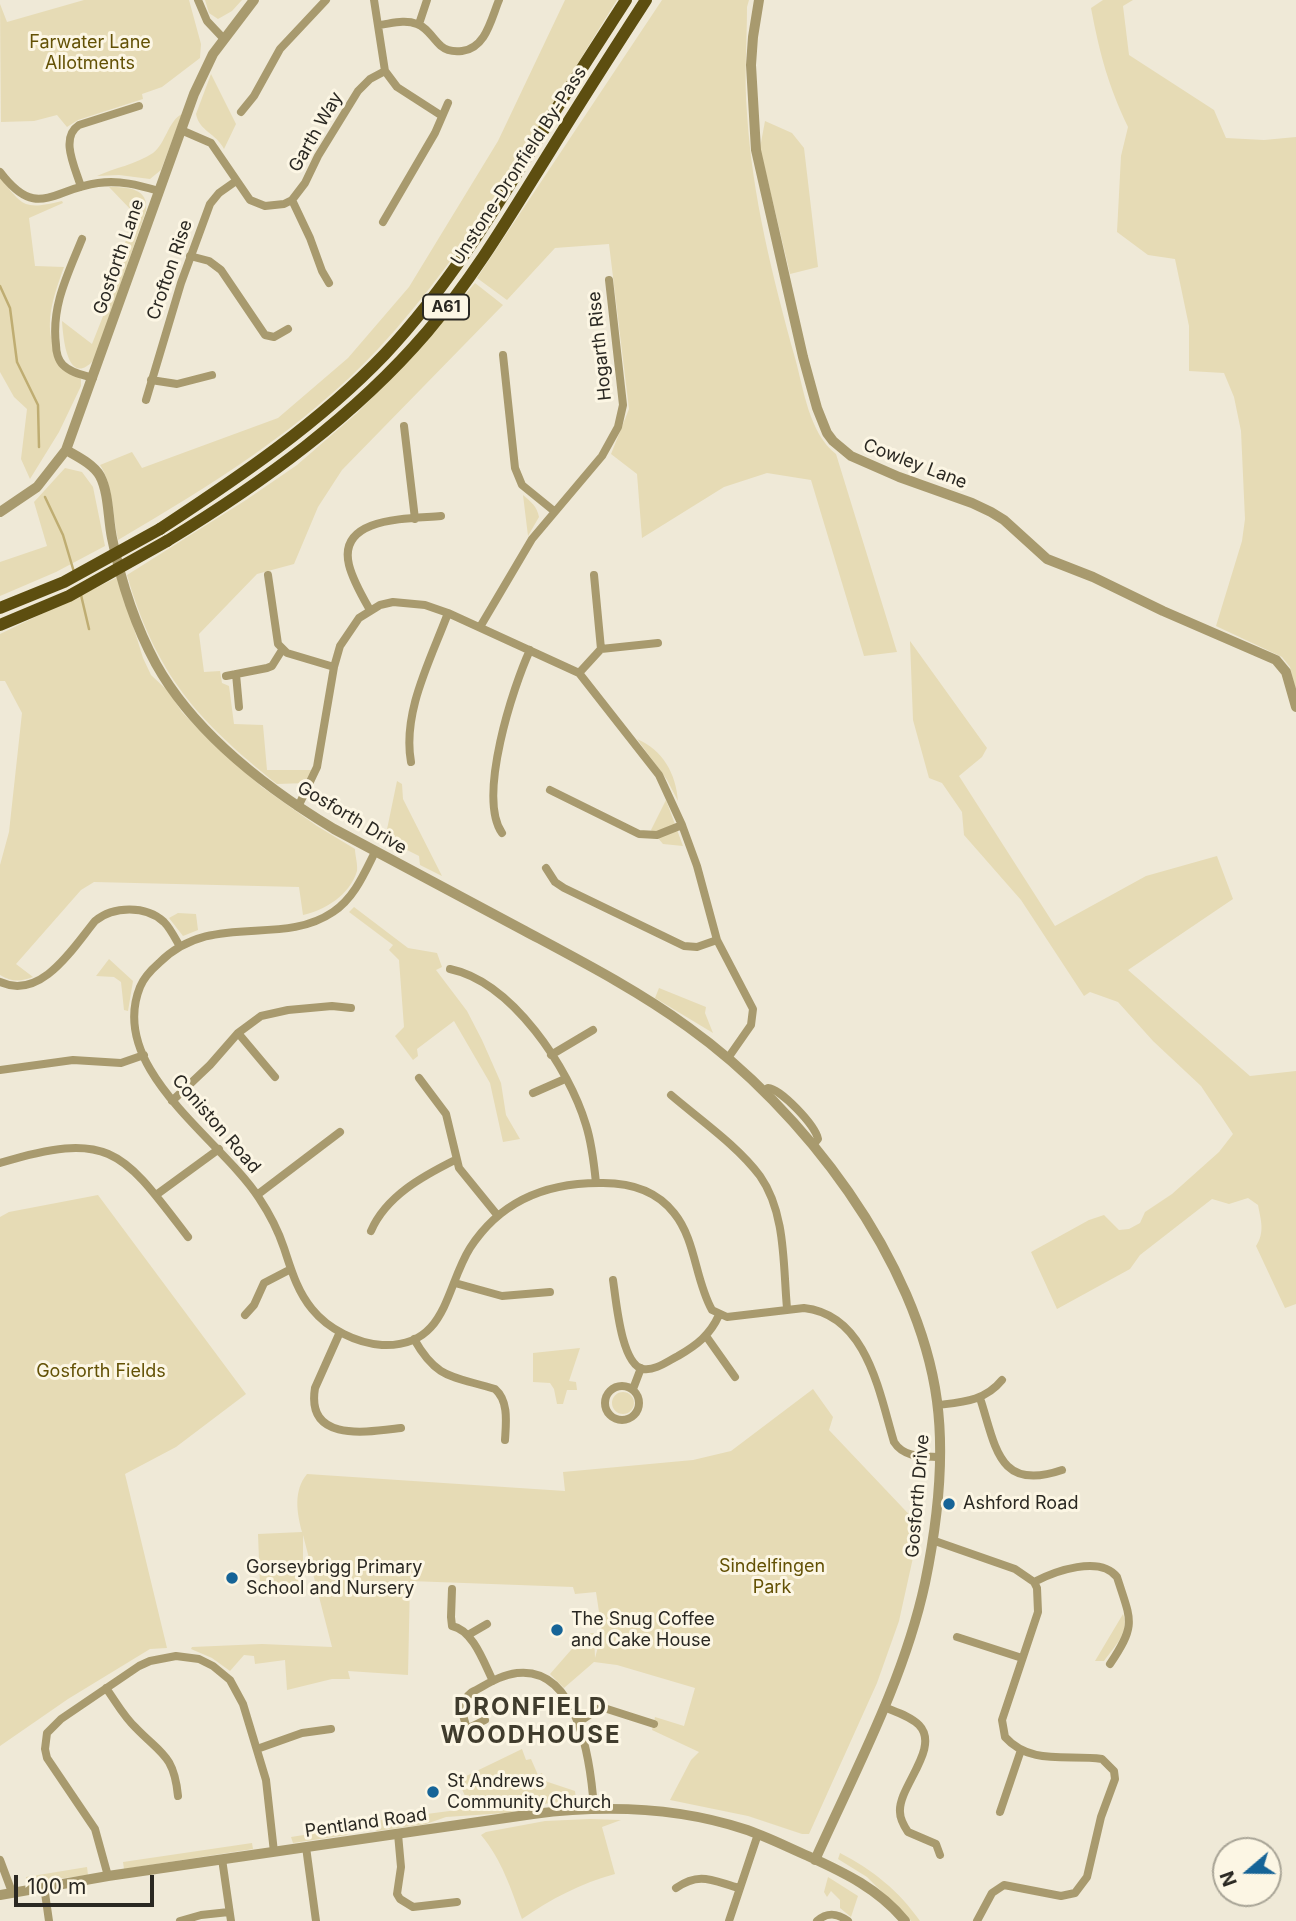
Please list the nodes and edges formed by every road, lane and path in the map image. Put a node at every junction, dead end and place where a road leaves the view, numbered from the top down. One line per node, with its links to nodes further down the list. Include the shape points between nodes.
1 (198, 0): 12 (street, via 207,21)
2 (254, 0): 12 (street, Gosforth Lane)
3 (326, 0): 16 (street, via 280,49)
4 (374, 0): 11 (street)
5 (427, 0): 10 (street)
6 (499, 0): 10 (street, via 482,40 471,49 444,48)
7 (626, 0): 43 (highway, Unstone-Dronfield By-Pass / A61, bridge, via 483,228 384,355 270,455 160,528 64,582)
8 (646, 0): 46 (highway, Unstone-Dronfield By-Pass / A61, bridge, via 499,234 426,332 343,416 236,498 167,541 69,596)
9 (760, 0): 57 (street, Cowley Lane, via 751,65 756,150 803,357 817,408 833,441 851,456 990,512 1047,559 1276,660 1286,672)
10 (419, 24): 11 (street)
11 (378, 26): 13 (street)
12 (223, 38): 18 (street, Gosforth Lane, via 205,68)
13 (385, 71): 17 (street, via 397,87); 23 (street, Garth Way, via 358,91)
14 (448, 103): 17 (street)
15 (139, 106): 21 (street, via 73,129 69,142)
16 (241, 113)
17 (442, 116): 24 (street)
18 (181, 130): 20 (street, via 211,143); 22 (street, Gosforth Lane)
19 (0, 172): 21 (street, via 17,193 35,200)
20 (236, 181): 23 (street, via 257,204 275,206); 26 (street, Crofton Rise, via 210,204)
21 (81, 187): 22 (street, via 114,182)
22 (159, 191): 32 (street, Gosforth Lane)
23 (292, 200): 28 (street)
24 (383, 222)
25 (82, 239): 32 (street, via 57,303 54,327 61,364)
26 (190, 256): 29 (street, via 221,270 265,335 274,337); 33 (street, Crofton Rise)
27 (609, 280): 38 (street, Hogarth Rise, via 623,412 603,456)
28 (329, 283)
29 (288, 329)
30 (503, 355): 38 (street, via 514,468 522,485)
31 (212, 375): 33 (street, via 182,383)
32 (93, 378): 36 (street, Gosforth Lane)
33 (151, 380): 34 (street, Crofton Rise)
34 (146, 400)
35 (404, 426): 40 (street)
36 (66, 450): 37 (street, Gosforth Lane, via 37,487); 60 (street, Gosforth Drive, via 101,478 126,592 164,676 213,736)
37 (0, 512)
38 (554, 512): 47 (street, Hogarth Rise, via 522,555)
39 (441, 516): 40 (street)
40 (415, 519): 44 (street, via 367,526 352,539 349,565)
41 (268, 575): 50 (street, via 275,636)
42 (594, 575): 49 (street)
43 (0, 608)
44 (369, 610): 45 (street, via 409,602); 52 (street, via 344,638)
45 (448, 612): 47 (street); 58 (street, via 414,711 408,746)
46 (0, 625)
47 (480, 627): 51 (street)
48 (658, 643): 49 (street)
49 (601, 649): 53 (street)
50 (282, 650): 52 (street); 54 (street, via 272,666)
51 (530, 650): 53 (street); 62 (street, via 511,699 498,755 495,800)
52 (334, 667): 60 (street, via 317,767)
53 (579, 673): 61 (street, via 659,775)
54 (236, 674): 55 (street); 56 (street)
55 (226, 676)
56 (239, 707)
57 (1296, 707)
58 (411, 762)
59 (550, 790): 61 (street, via 639,834 657,835)
60 (298, 807): 63 (street, Gosforth Drive)
61 (682, 825): 65 (street)
62 (502, 833)
63 (375, 852): 66 (street, Coniston Road, via 356,889 325,917 297,926 199,936); 74 (street, Gosforth Drive, via 641,995)
64 (546, 868): 65 (street, via 564,888 684,946)
65 (717, 940): 74 (street, via 754,1009 751,1024)
66 (180, 945): 68 (street, via 157,917 116,911 95,921 38,981 17,986); 72 (street, Coniston Road, via 150,971 136,998 135,1023)
67 (450, 969): 73 (street, via 468,973 503,997)
68 (0, 982)
69 (351, 1008): 71 (street, via 274,1012)
70 (593, 1030): 73 (street)
71 (238, 1033): 76 (street); 81 (street)
72 (144, 1055): 75 (street, via 121,1063 73,1060); 81 (street, Coniston Road)
73 (551, 1055): 78 (street)
74 (728, 1058): 107 (street, Gosforth Drive, via 813,1145 872,1229 924,1338)
75 (0, 1070)
76 (275, 1077)
77 (419, 1078): 84 (street, via 446,1114)
78 (565, 1079): 79 (street); 86 (street, via 586,1124)
79 (533, 1093)
80 (671, 1095): 96 (street, via 749,1164 767,1188 782,1247)
81 (172, 1101): 83 (street, Coniston Road)
82 (340, 1132): 88 (street)
83 (219, 1149): 87 (street); 88 (street, Coniston Road)
84 (455, 1160): 89 (street); 90 (street, via 396,1198)
85 (0, 1163): 87 (street, via 54,1149 88,1148 122,1160)
86 (596, 1183): 89 (street, via 531,1194); 98 (street, via 632,1185 667,1205 681,1223 707,1301)
87 (156, 1195): 91 (street)
88 (257, 1195): 92 (street, Coniston Road)
89 (498, 1216): 94 (street, via 470,1249)
90 (371, 1231)
91 (188, 1237)
92 (291, 1269): 97 (street, via 260,1287); 99 (street, Coniston Road, via 313,1310)
93 (613, 1280): 102 (street, via 626,1349)
94 (454, 1283): 95 (street, via 502,1296); 101 (street, via 440,1316)
95 (551, 1293)
96 (787, 1308): 98 (street); 110 (street, via 816,1309 845,1326 868,1363 898,1449 914,1456)
97 (245, 1315)
98 (719, 1315): 100 (street)
99 (340, 1332): 101 (street, Coniston Road, via 379,1345); 108 (street, via 315,1388 315,1404 322,1419 343,1432)
100 (706, 1336): 102 (street, via 666,1363); 103 (street)
101 (414, 1339): 109 (street, via 437,1370 500,1393 506,1414)
102 (640, 1368): 105 (street)
103 (735, 1377)
104 (1002, 1381): 106 (street)
105 (633, 1389): 105 (street, via 639,1399 637,1410 628,1418 613,1417 605,1402 609,1391 620,1385)
106 (980, 1398): 107 (street); 111 (street, via 1007,1466 1028,1477)
107 (938, 1405): 110 (street, Gosforth Drive)
108 (401, 1428)
109 (505, 1440)
110 (940, 1457): 112 (street, Gosforth Drive)
111 (1062, 1470)
112 (932, 1541): 113 (street, via 1015,1569); 122 (street, Gosforth Drive, via 914,1625)
113 (1034, 1582): 118 (street, via 1038,1612); 119 (street, via 1096,1565 1113,1572 1128,1613 1129,1633)
114 (452, 1589): 116 (street, via 451,1623)
115 (487, 1625): 116 (street)
116 (468, 1635): 120 (street)
117 (957, 1637): 118 (street)
118 (1022, 1658): 130 (street, via 1002,1720 1005,1737)
119 (1110, 1664)
120 (493, 1681): 124 (street, via 517,1673 544,1678 565,1698); 126 (street, via 467,1696 462,1713)
121 (106, 1688): 129 (street, via 149,1661 177,1656 200,1659 230,1679); 131 (street, via 134,1727 168,1758); 142 (street, via 51,1727 45,1749 95,1829)
122 (884, 1707): 138 (street, via 924,1732 925,1747 900,1814 908,1832 936,1844); 141 (street, Gosforth Drive)
123 (485, 1720): 126 (street)
124 (579, 1723): 125 (street, via 604,1708); 132 (street, via 592,1775)
125 (654, 1724)
126 (467, 1728): 128 (street)
127 (331, 1729): 129 (street)
128 (450, 1737)
129 (257, 1749): 137 (street, via 266,1780)
130 (1021, 1750): 133 (street); 157 (street, via 1049,1758 1102,1759 1114,1772 1114,1786 1080,1889 1061,1896 1004,1885 992,1893)
131 (178, 1796)
132 (594, 1809): 134 (street, Pentland Road); 135 (street, Pentland Road, via 670,1814)
133 (1000, 1812)
134 (398, 1834): 136 (street, Pentland Road); 148 (street, via 400,1899 413,1907)
135 (758, 1834): 141 (street, Pentland Road); 145 (street)
136 (306, 1847): 137 (street, Pentland Road); 152 (street)
137 (274, 1852): 139 (street, Pentland Road)
138 (940, 1855)
139 (222, 1859): 142 (street, Pentland Road); 149 (street)
140 (0, 1860): 146 (street)
141 (816, 1860): 156 (street, Pentland Road, via 864,1884)
142 (108, 1876): 143 (street, Pentland Road)
143 (44, 1886): 146 (street, Pentland Road); 150 (street)
144 (676, 1888): 145 (street, via 696,1878)
145 (739, 1888): 153 (street)
146 (12, 1892): 147 (street, Pentland Road)
147 (0, 1895)
148 (457, 1902)
149 (230, 1917): 151 (street, via 201,1915)
150 (49, 1921)
151 (180, 1921)
152 (316, 1921)
153 (729, 1921)
154 (817, 1921): 155 (street, via 831,1914)
155 (848, 1921)
156 (905, 1921)
157 (977, 1921)

